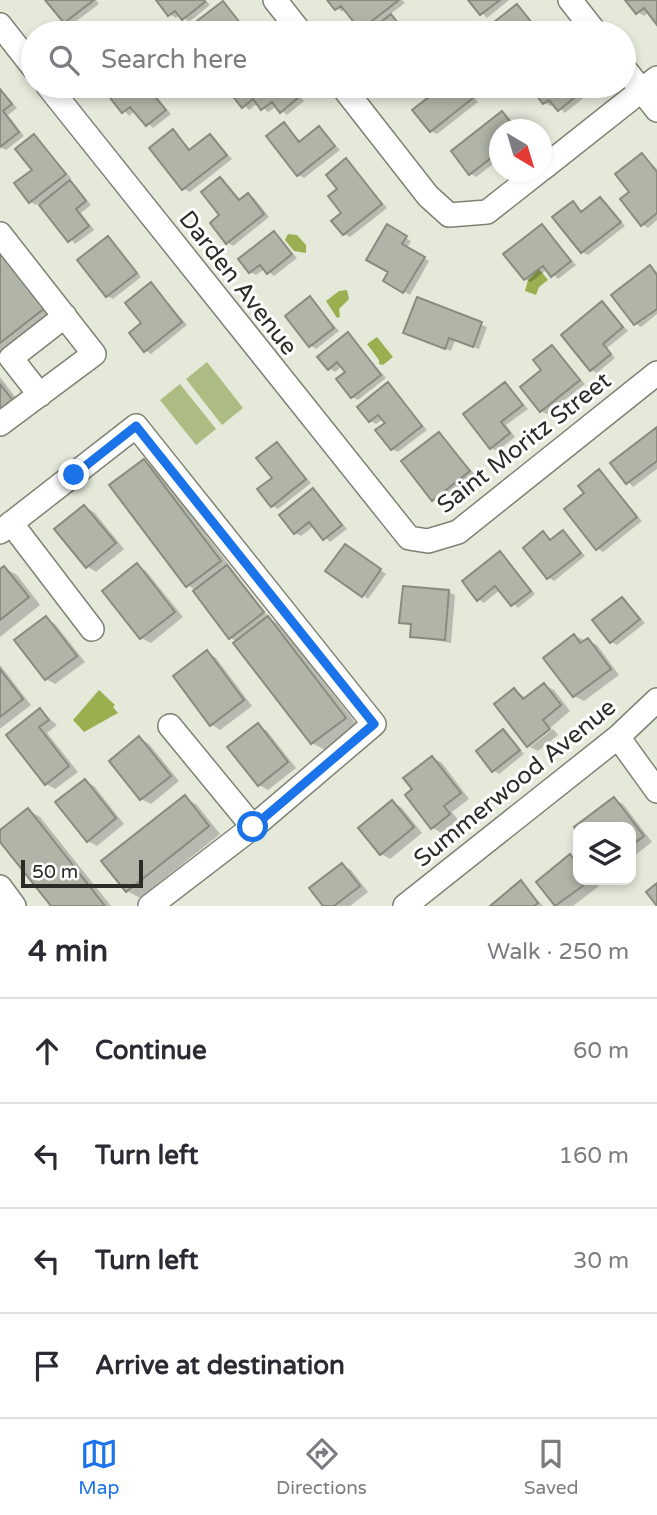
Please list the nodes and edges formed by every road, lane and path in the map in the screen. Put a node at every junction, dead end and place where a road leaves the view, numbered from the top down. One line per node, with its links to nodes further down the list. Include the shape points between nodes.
1 (275, 0): 3 (street)
2 (569, 0): 4 (street)
3 (292, 21)
4 (586, 21)
5 (0, 25): 6 (street)
6 (21, 52)
7 (649, 84): 11 (street)
8 (58, 98): 19 (street, Darden Avenue)
9 (351, 98): 13 (street, via 428,196 449,215 487,212)
10 (631, 98): 12 (street)
11 (657, 110)
12 (552, 161)
13 (525, 182)
14 (0, 234): 15 (street)
15 (65, 316): 17 (street, via 11,358); 17 (street, via 94,354)
16 (657, 373): 19 (street, Saint Moritz Street, via 458,532 428,541 409,538)
17 (40, 394): 18 (street)
18 (0, 424)
19 (387, 513)
20 (6, 528): 21 (street); 26 (street, via 136,426 374,724)
21 (92, 629)
22 (657, 700): 24 (street, Summerwood Avenue)
23 (170, 726): 26 (street)
24 (618, 737): 25 (street); 30 (street, Summerwood Avenue)
25 (657, 791)
26 (253, 827): 29 (street)
27 (0, 887): 28 (street)
28 (14, 906)
29 (150, 906)
30 (405, 906)

